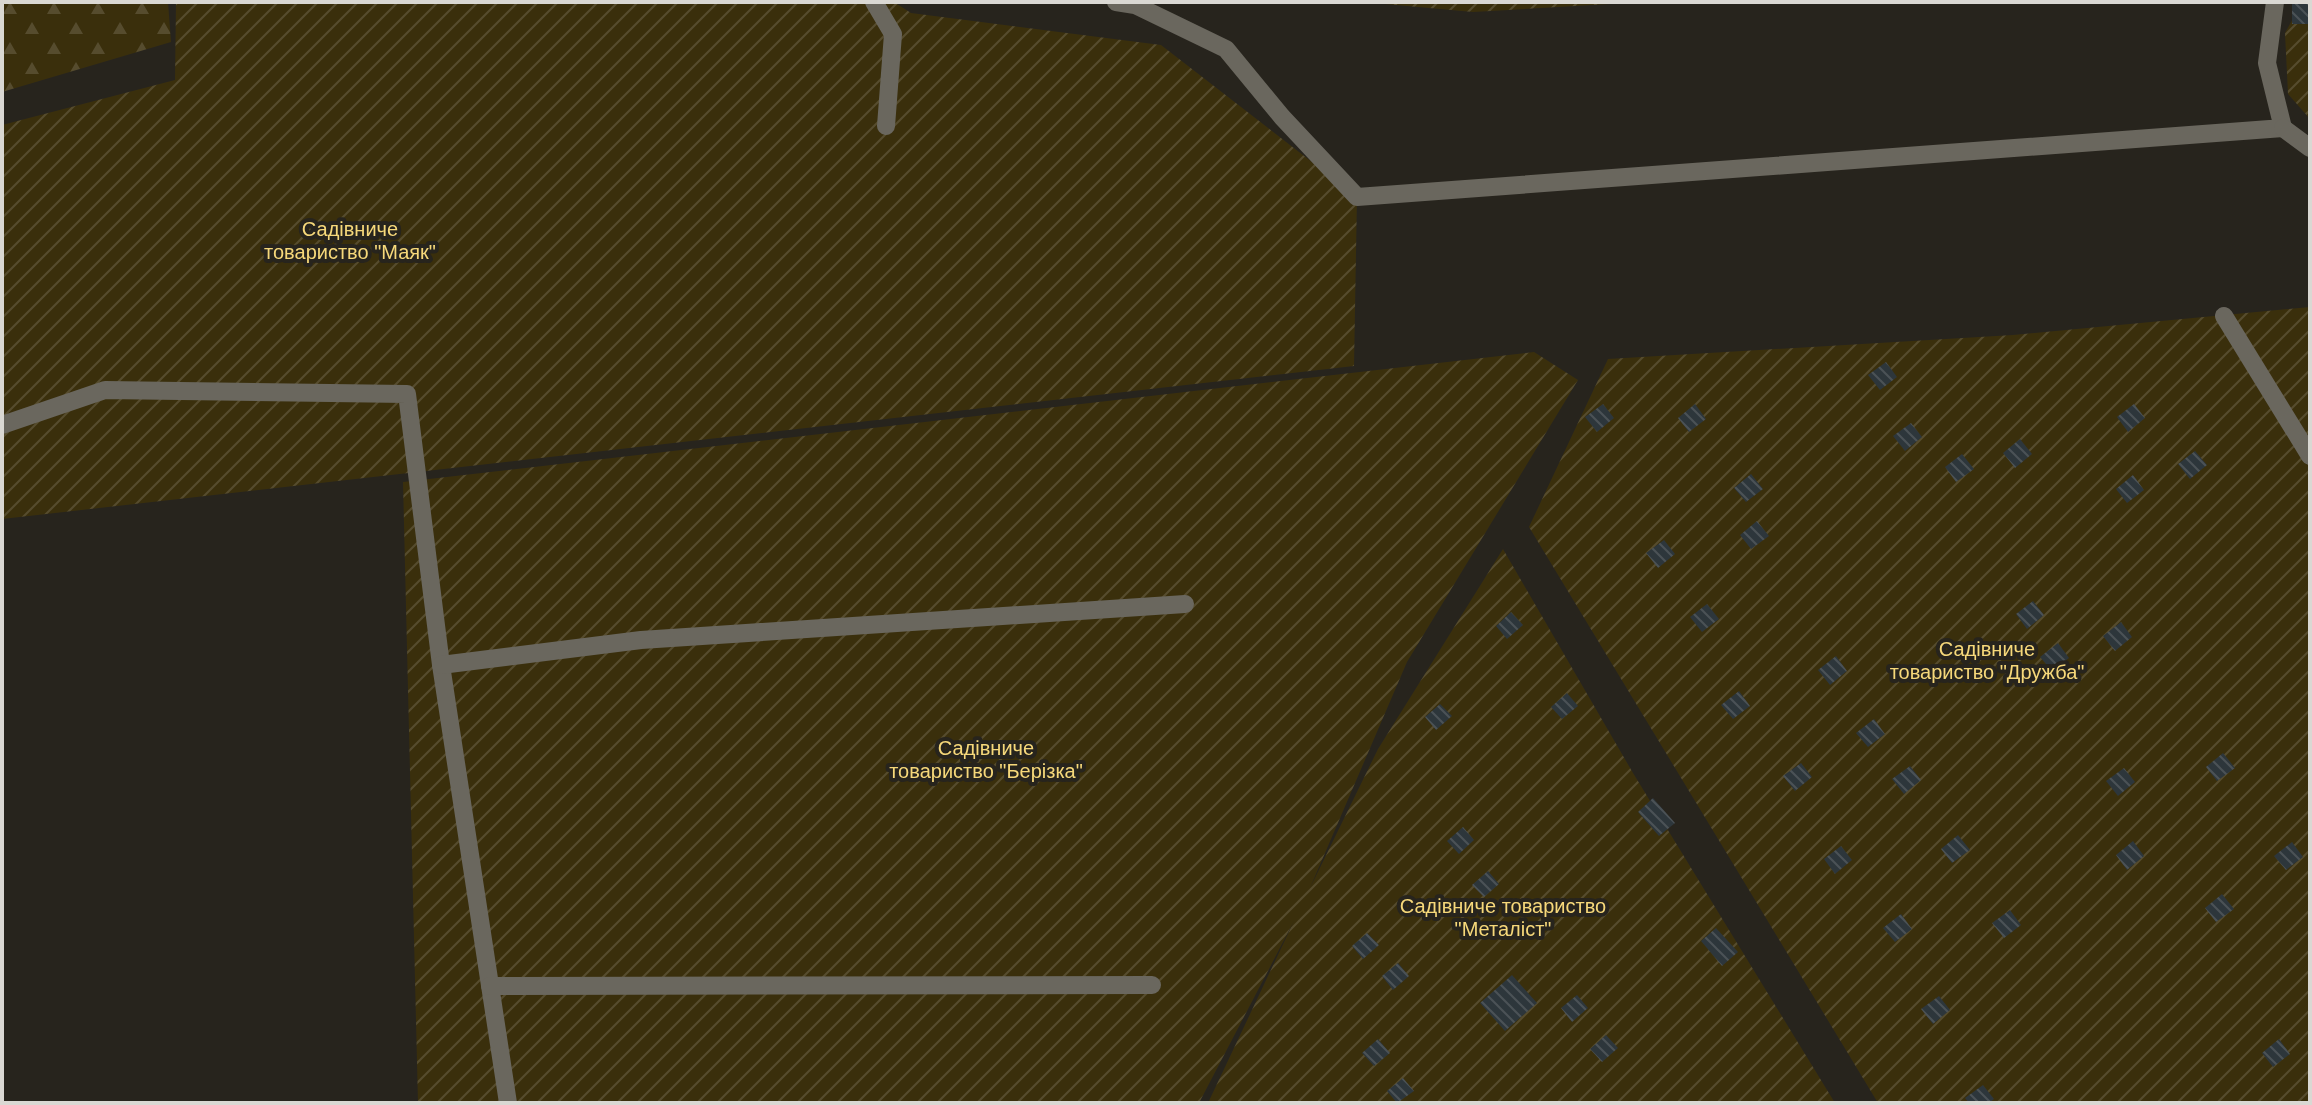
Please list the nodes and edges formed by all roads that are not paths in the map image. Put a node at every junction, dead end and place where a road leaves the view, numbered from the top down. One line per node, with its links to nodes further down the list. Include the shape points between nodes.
1 (874, 2): 4 (lane, via 893,34)
2 (1116, 2): 5 (lane, via 1135,5 1226,49 1357,197)
3 (2275, 2): 5 (lane, via 2267,63)
4 (886, 126)
5 (2283, 128): 6 (lane)
6 (2310, 148)
7 (2224, 316): 9 (lane)
8 (2, 425): 11 (lane, via 105,390 407,394)
9 (2310, 456)
10 (1185, 604): 11 (lane, via 641,640)
11 (441, 665): 13 (lane)
12 (1152, 985): 13 (lane)
13 (490, 986): 14 (lane)
14 (508, 1103)

